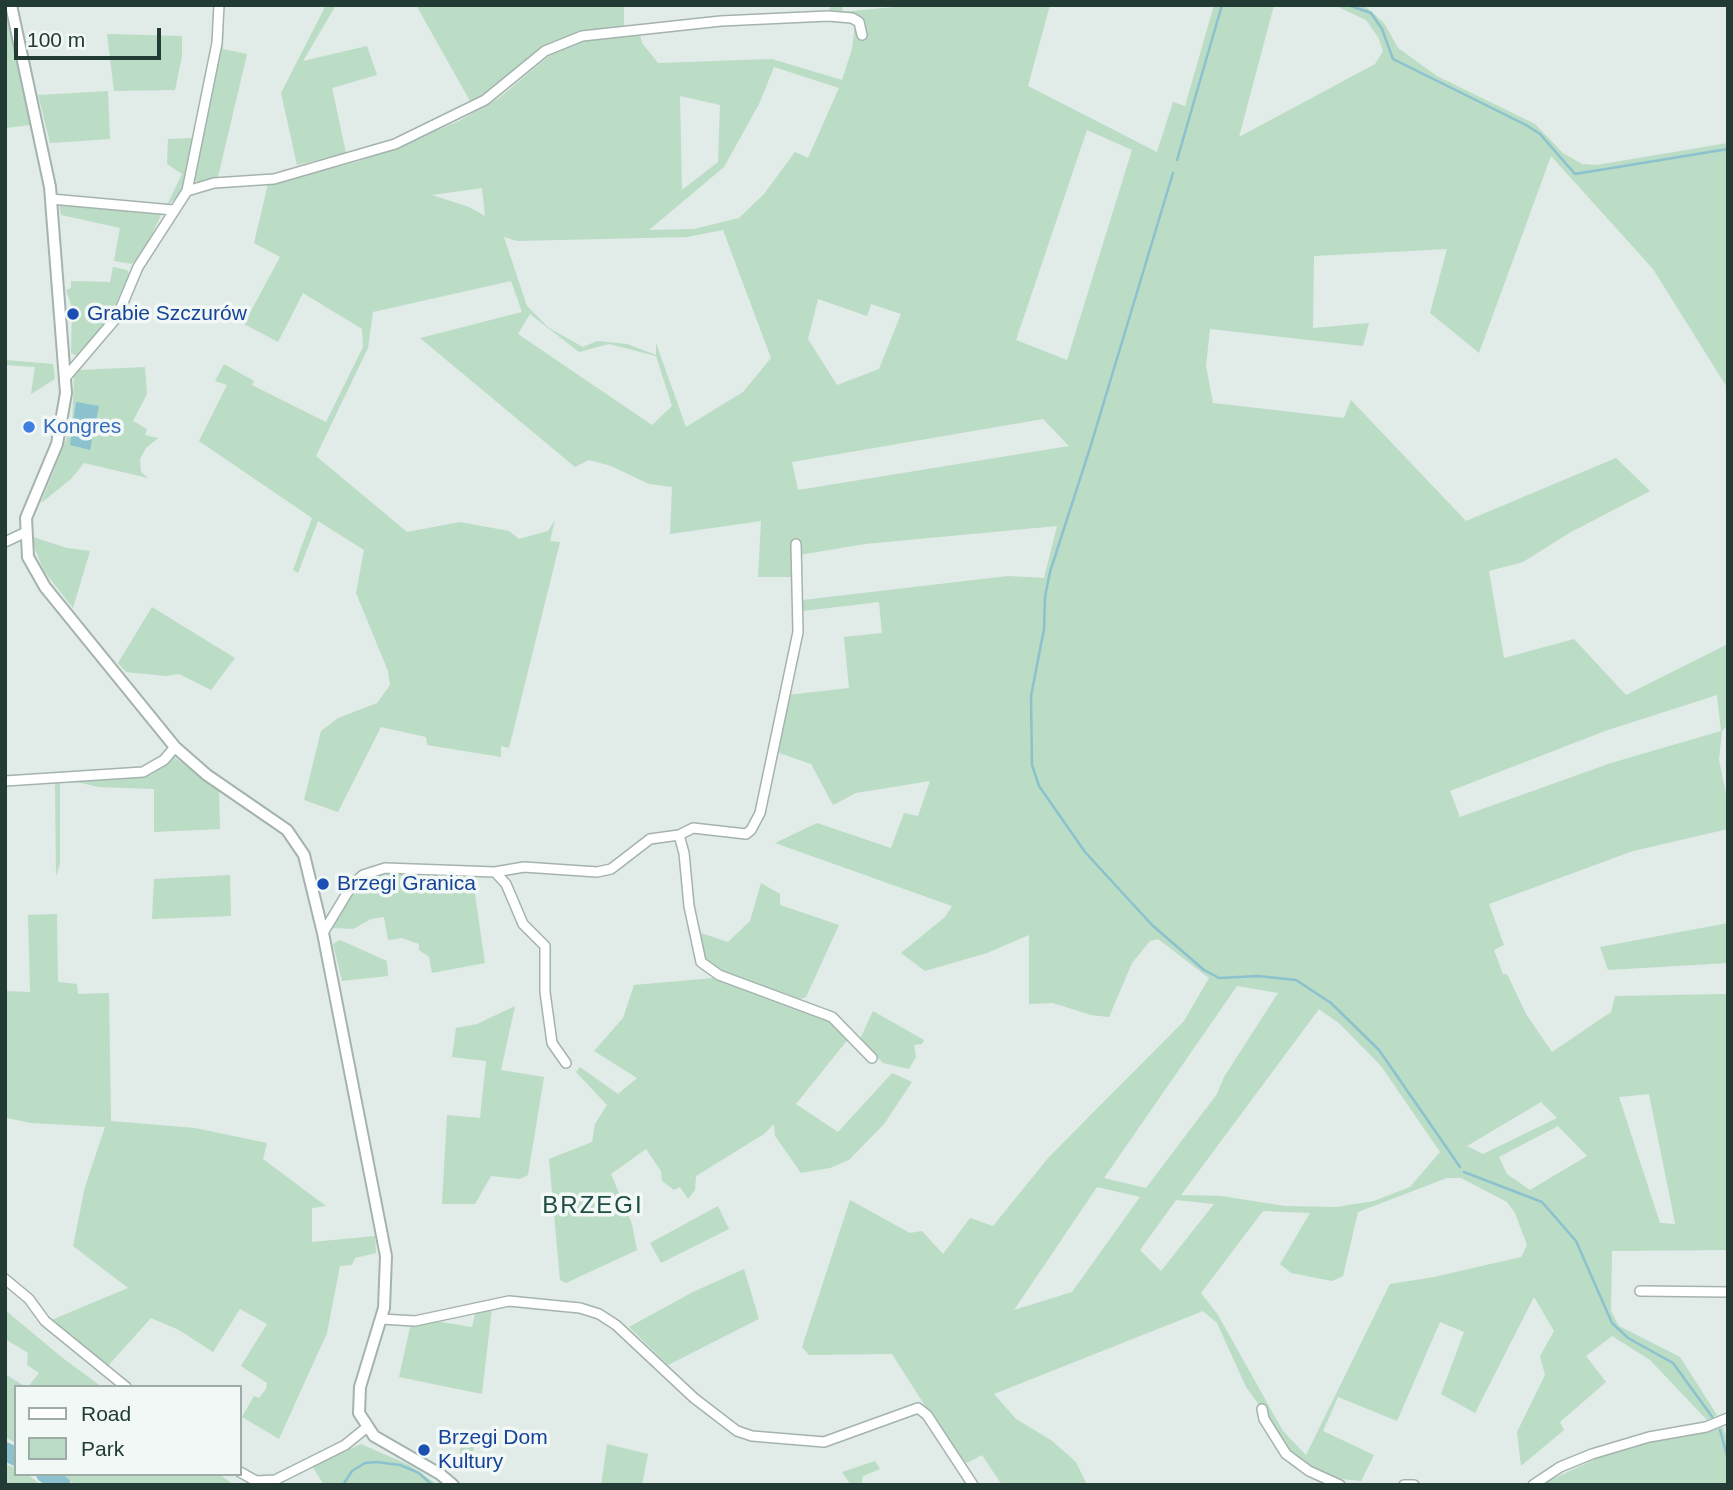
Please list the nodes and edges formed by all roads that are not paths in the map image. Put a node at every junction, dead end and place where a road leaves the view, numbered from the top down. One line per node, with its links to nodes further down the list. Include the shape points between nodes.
1 (11, 5): 5 (street)
2 (219, 5): 4 (street, via 217,43)
3 (862, 35): 4 (street, via 859,22 852,18 828,16 721,21 582,36 545,51 485,100 395,144 274,179 214,183)
4 (187, 191): 6 (street)
5 (51, 199): 6 (street); 7 (street)
6 (173, 210): 7 (street, via 138,267 117,317)
7 (65, 378): 8 (street, via 61,430 29,505)
8 (24, 533): 9 (street); 11 (street, via 28,557 45,587)
9 (5, 542)
10 (796, 544): 13 (street, via 799,632 760,813 746,834 693,828)
11 (175, 747): 12 (street, via 143,772); 15 (street, via 206,775 271,817 296,841 304,855)
12 (5, 781)
13 (679, 835): 14 (street, via 650,839 604,871 524,867); 16 (street, via 701,962 719,975 832,1017)
14 (495, 872): 15 (street, via 400,867 373,871 347,890); 17 (street, via 506,884 523,924 545,946 545,998 552,1043)
15 (323, 933): 21 (street, via 382,1226 387,1277)
16 (872, 1058)
17 (566, 1063)
18 (5, 1279): 22 (street, via 29,1299 45,1321)
19 (1640, 1291): 20 (street)
20 (1728, 1292)
21 (382, 1319): 25 (street, via 358,1393); 28 (street, via 415,1321 509,1301 589,1311 616,1325 694,1398 737,1431 824,1442 918,1408)
22 (124, 1385)
23 (1262, 1409): 29 (street, via 1286,1454)
24 (1728, 1418): 32 (street, via 1592,1454)
25 (366, 1429): 26 (street, via 345,1445 272,1481 256,1481); 27 (street)
26 (242, 1473)
27 (453, 1485)
28 (972, 1485)
29 (1340, 1485)
30 (1405, 1485): 31 (street)
31 (1414, 1485)
32 (1533, 1485)

